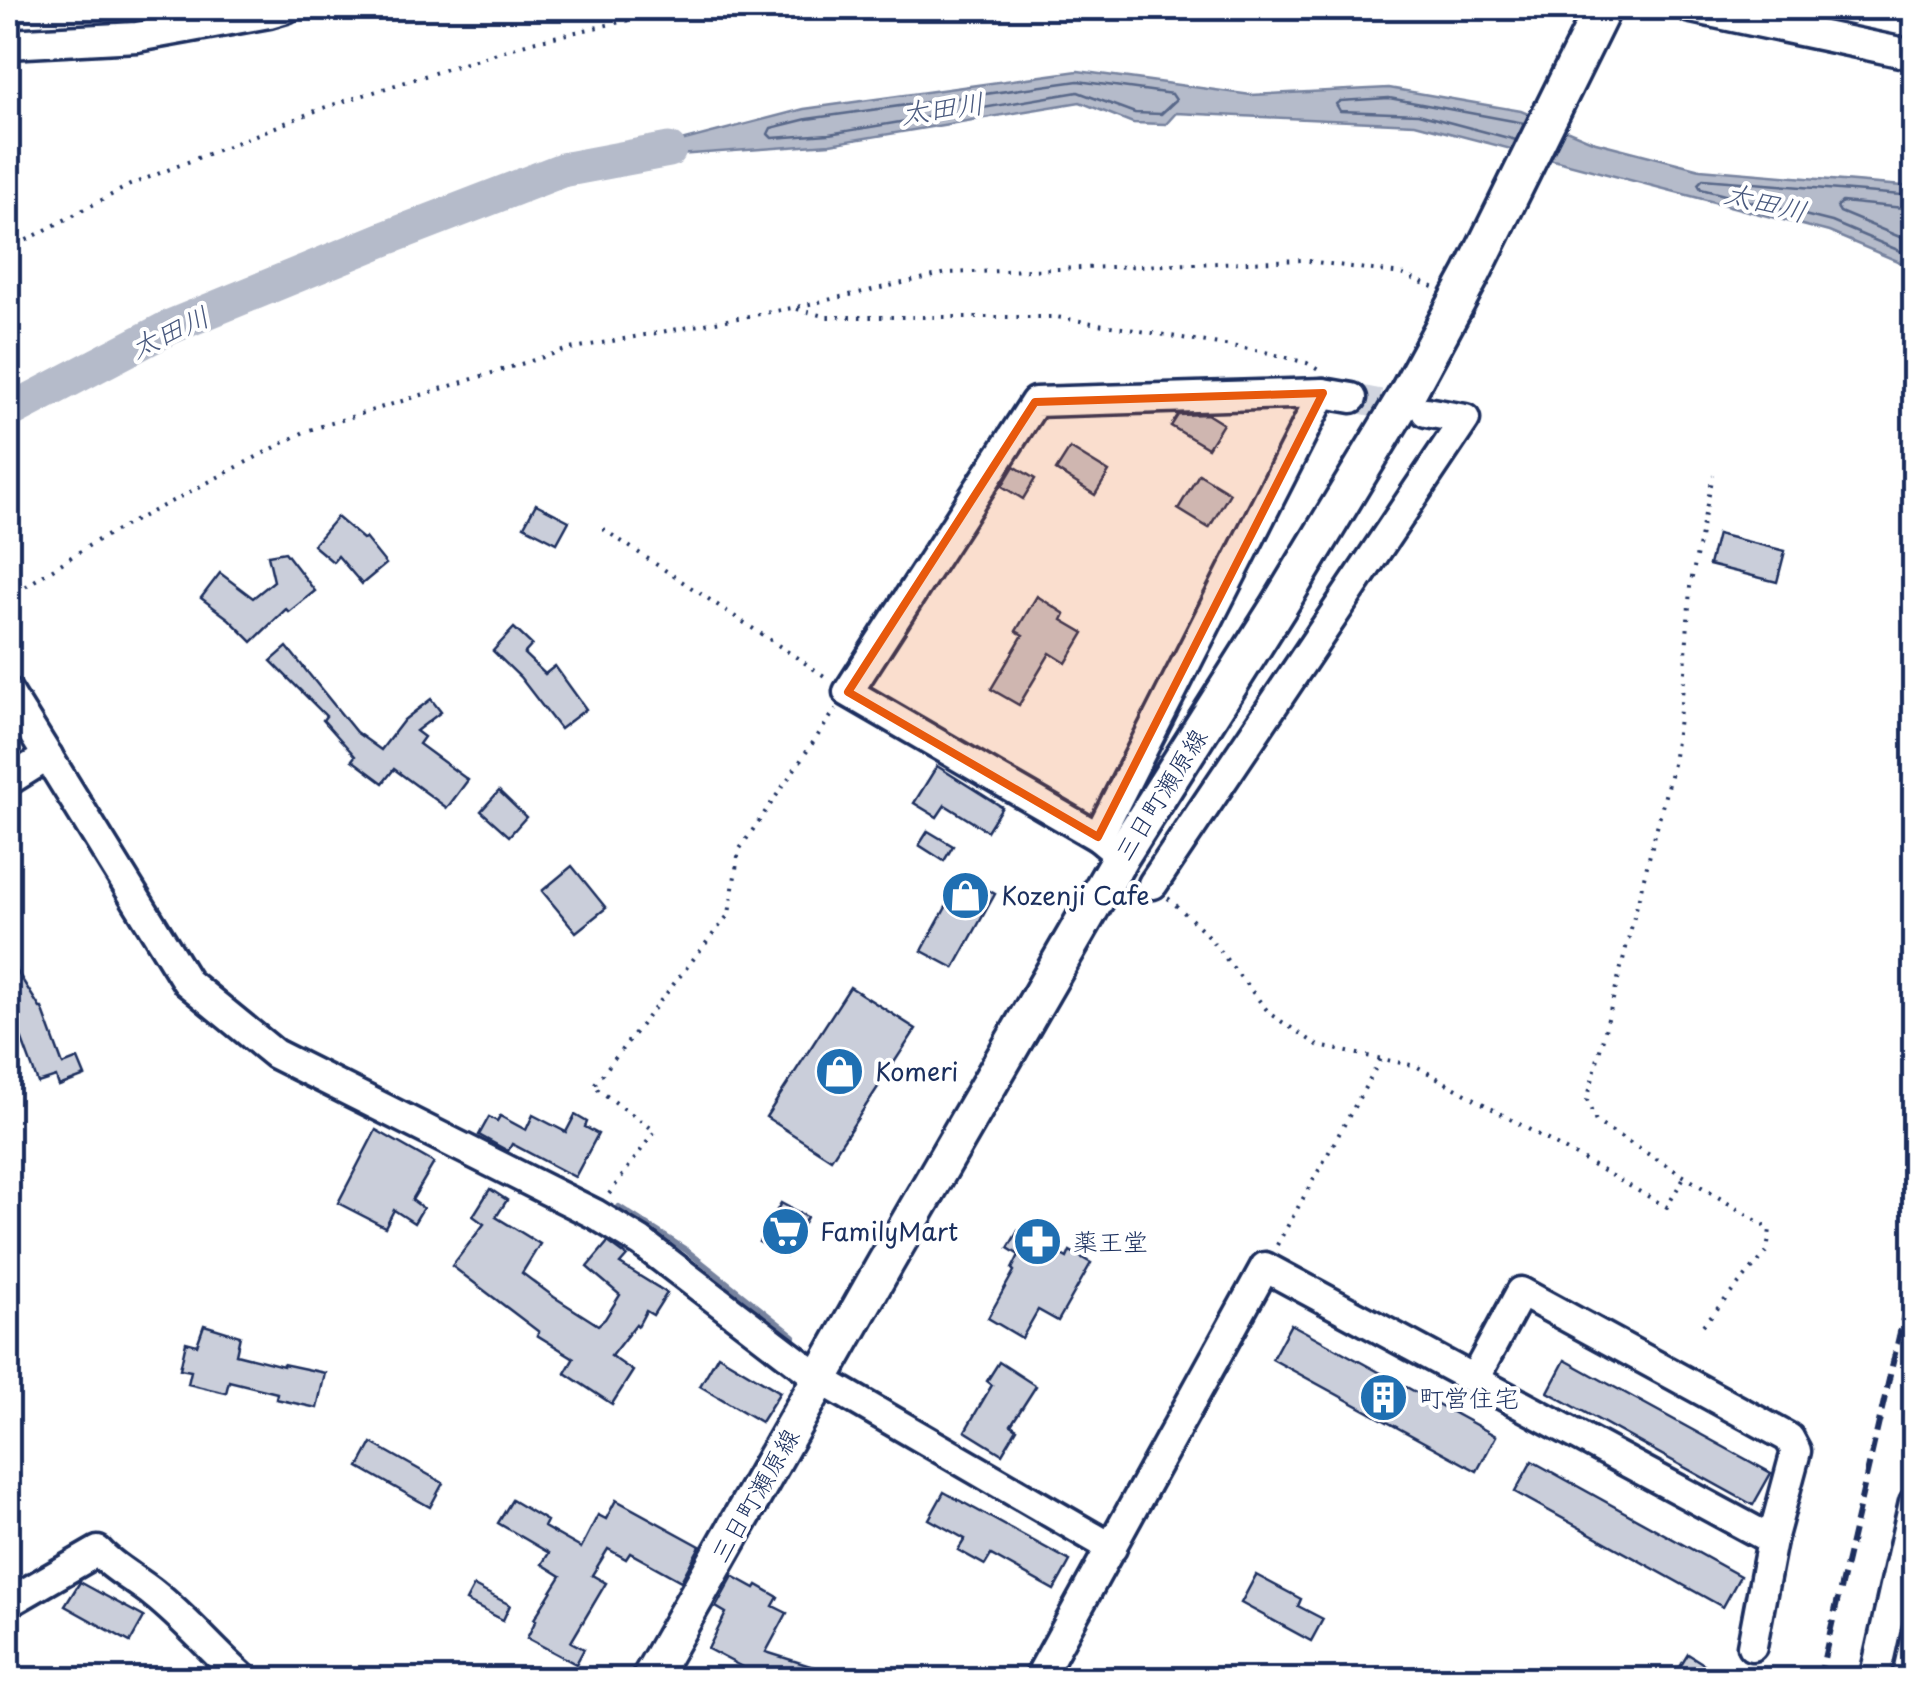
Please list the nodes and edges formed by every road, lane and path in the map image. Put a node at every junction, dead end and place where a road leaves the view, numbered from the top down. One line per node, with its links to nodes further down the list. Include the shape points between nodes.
1 (286, 8): 5 (street, via 138,37)
2 (682, 8): 7 (path, via 532,42 323,108 130,186)
3 (1603, 8): 8 (main road, 三日町瀬原線)
4 (1691, 8): 6 (street)
5 (8, 44)
6 (1914, 55)
7 (8, 250)
8 (1461, 284): 9 (path, via 1302,260 946,273); 20 (main road, 三日町瀬原線, via 1388,427 1279,606)
9 (792, 308): 10 (path, via 827,317 1056,317 1307,363 1324,373); 15 (path, via 569,348 306,431 96,541)
10 (1323, 393): 11 (street); 17 (street, via 1035,402); 20 (street)
11 (1352, 398)
12 (1426, 412): 21 (street, via 1465,419)
13 (1714, 475): 23 (path, via 1690,587 1673,764 1587,1101 1596,1122)
14 (603, 529): 17 (path)
15 (8, 598)
16 (8, 692): 18 (street)
17 (848, 692): 20 (street); 24 (path, via 738,850 728,914 592,1086 655,1131)
18 (48, 756): 19 (street); 24 (street, via 187,982 275,1054)
19 (8, 781)
20 (1109, 846): 27 (main road, 三日町瀬原線)
21 (1152, 884): 22 (path, via 1203,930 1270,1014 1319,1046)
22 (1382, 1058): 23 (path, via 1416,1066 1667,1207); 25 (path)
23 (1684, 1176): 26 (path, via 1770,1229 1767,1252)
24 (595, 1214): 27 (street)
25 (1265, 1267): 28 (street); 31 (street)
26 (1703, 1325)
27 (820, 1379): 31 (street); 35 (main road, 三日町瀬原線)
28 (1474, 1379): 30 (street); 30 (street, via 1521,1292 1789,1438 1796,1451)
29 (1914, 1502): 37 (street)
30 (1772, 1540): 33 (street)
31 (1112, 1548): 36 (street)
32 (8, 1602): 34 (street, via 98,1552 151,1591)
33 (1752, 1646)
34 (244, 1680)
35 (648, 1680)
36 (1038, 1680)
37 (1874, 1680)

